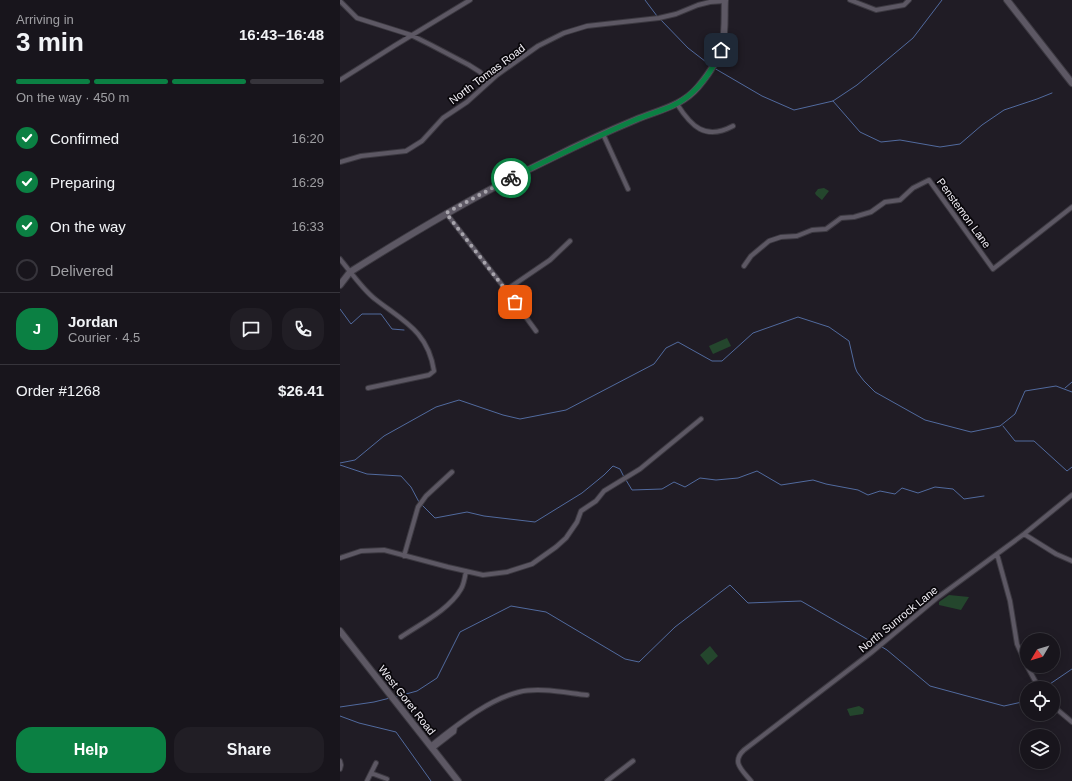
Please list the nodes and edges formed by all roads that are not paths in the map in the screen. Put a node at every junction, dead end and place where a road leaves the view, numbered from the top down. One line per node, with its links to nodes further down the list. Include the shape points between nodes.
1 (470, 0): 7 (street)
2 (850, 0): 3 (street, via 876,10 904,5)
3 (909, 0)
4 (1007, 0): 10 (street)
5 (340, 1): 7 (street, via 357,18)
6 (725, 1): 9 (street, North Tomas Road, via 698,5 659,18 587,26 564,33 538,46); 11 (street, via 723,43 718,58 698,87)
7 (411, 35): 8 (street); 9 (street, via 469,64)
8 (340, 80)
9 (489, 82): 14 (street, North Tomas Road, via 467,102 443,118 422,141 406,151 361,156)
10 (1072, 83)
11 (677, 104): 12 (street, via 690,122 703,131 720,131); 13 (street)
12 (733, 126)
13 (603, 134): 15 (street); 17 (street)
14 (340, 162)
15 (628, 189)
16 (1072, 207): 20 (street, Penstemon Lane, via 993,269 929,180 913,188 900,200 885,202 871,212 842,218 826,229 768,241)
17 (446, 213): 21 (street); 23 (street)
18 (570, 241): 23 (street, via 550,260)
19 (340, 259): 21 (street)
20 (744, 266)
21 (350, 272): 22 (street); 25 (street, via 374,298 414,329 428,348 434,371 429,375)
22 (340, 285)
23 (506, 290): 24 (street)
24 (536, 331)
25 (368, 388)
26 (701, 419): 34 (street, via 640,469 604,491 596,501 581,511 566,538 532,564 507,572 483,575)
27 (452, 472): 31 (street, via 418,507)
28 (1072, 496): 29 (street, North Sunrock Lane)
29 (1024, 534): 30 (street, North Sunrock Lane); 33 (street)
30 (997, 554): 37 (street, via 1018,644); 51 (street, North Sunrock Lane, via 739,754 738,766)
31 (404, 556): 32 (street, via 384,550 361,551); 34 (street)
32 (340, 558)
33 (1072, 562)
34 (466, 571): 36 (street, via 462,588 444,609)
35 (340, 631): 41 (street, West Goret Road)
36 (400, 637)
37 (1035, 681)
38 (587, 695): 41 (street, via 539,690 520,692 487,705)
39 (1060, 712): 40 (street)
40 (1072, 722)
41 (431, 747): 49 (street, West Goret Road)
42 (340, 761): 45 (street)
43 (633, 761): 50 (street)
44 (376, 763): 46 (street)
45 (340, 768)
46 (371, 773): 47 (street); 48 (street)
47 (387, 779)
48 (367, 781)
49 (458, 781)
50 (607, 781)
51 (751, 781)

